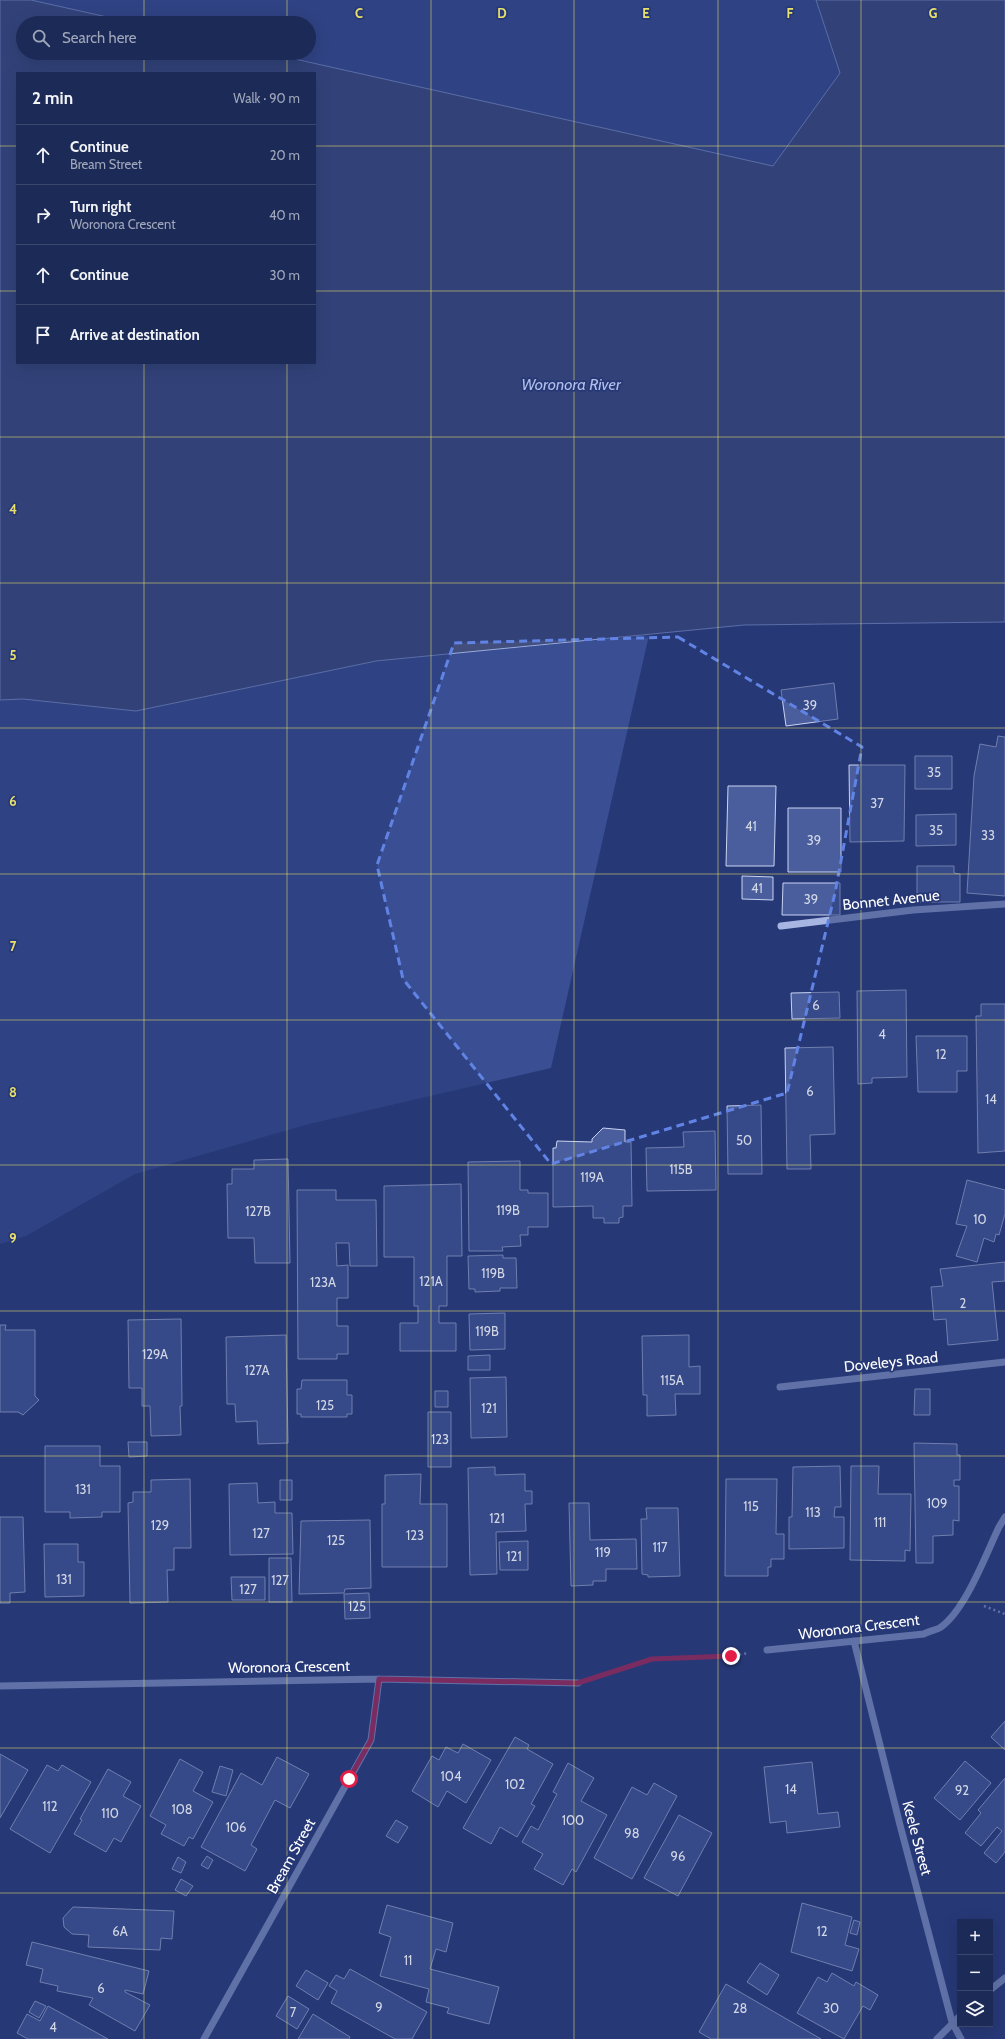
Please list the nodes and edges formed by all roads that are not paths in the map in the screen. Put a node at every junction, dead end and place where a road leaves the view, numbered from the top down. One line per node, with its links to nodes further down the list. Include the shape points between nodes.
1 (1005, 904): 2 (street, Bonnet Avenue, via 913,910)
2 (781, 926)
3 (1005, 1362): 4 (street, Doveleys Road)
4 (780, 1387)
5 (1005, 1517): 6 (street, Woronora Crescent, via 998,1526 964,1599 941,1627 924,1634)
6 (854, 1641): 7 (street, Woronora Crescent); 14 (street, Keele Street)
7 (767, 1650)
8 (379, 1679): 9 (street, Woronora Crescent); 10 (street, Woronora Crescent); 15 (street, Bream Street, via 371,1740)
9 (578, 1683)
10 (0, 1686)
11 (1005, 1978): 12 (street)
12 (993, 1988)
13 (957, 2018): 14 (street)
14 (952, 2022): 16 (street); 17 (street, Keele Street)
15 (204, 2039)
16 (937, 2039)
17 (961, 2039)

